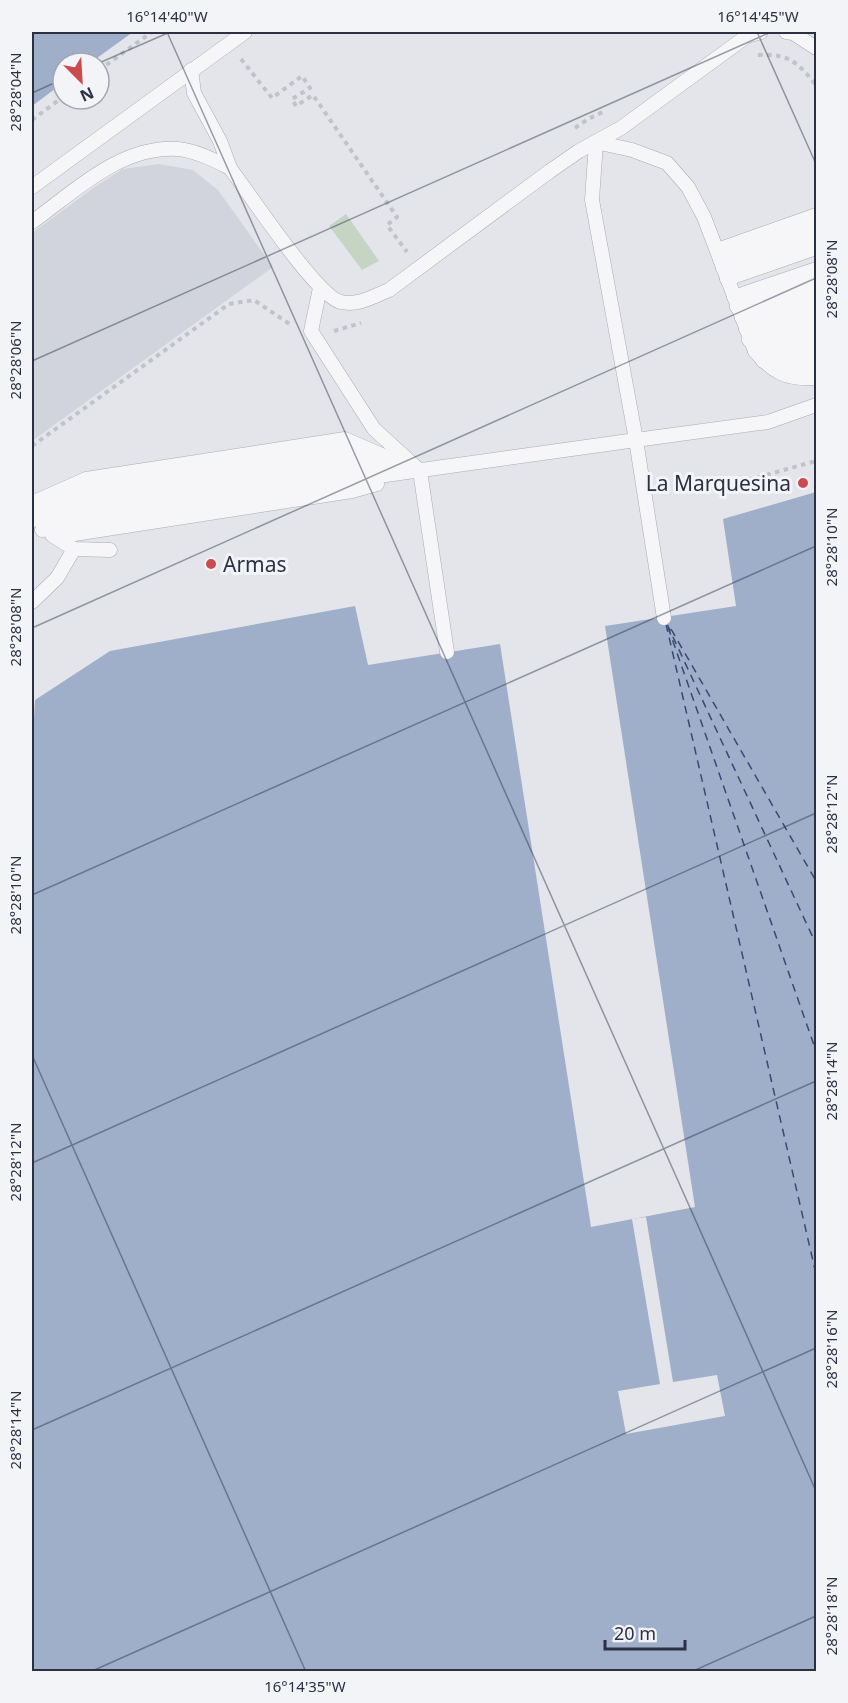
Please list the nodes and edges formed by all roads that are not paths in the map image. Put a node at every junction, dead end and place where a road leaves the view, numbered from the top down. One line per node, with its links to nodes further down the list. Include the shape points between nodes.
1 (245, 32): 6 (lane)
2 (761, 32): 4 (lane)
3 (786, 32): 5 (lane)
4 (749, 34): 7 (lane)
5 (816, 48)
6 (191, 70): 8 (lane, via 194,93); 9 (lane)
7 (596, 142): 18 (lane, via 389,290 361,302 340,302); 21 (lane, via 667,163 688,187); 30 (lane, via 592,200)
8 (230, 168): 11 (lane, via 204,155 178,149 130,156); 18 (lane)
9 (32, 187)
10 (816, 215): 21 (lane)
11 (32, 222)
12 (816, 227): 21 (lane)
13 (816, 237): 21 (lane)
14 (816, 248): 21 (lane)
15 (816, 258): 21 (lane)
16 (816, 269): 21 (lane)
17 (816, 280): 21 (lane)
18 (320, 288): 31 (lane, via 311,331 374,429)
19 (816, 292): 21 (lane)
20 (816, 305): 21 (lane)
21 (740, 309): 22 (lane); 23 (lane); 24 (lane); 25 (lane); 27 (lane)
22 (816, 317)
23 (816, 330)
24 (816, 343)
25 (816, 354)
26 (816, 367): 27 (lane)
27 (788, 377): 28 (lane)
28 (816, 378)
29 (816, 405): 30 (lane, via 768,422)
30 (636, 440): 31 (lane); 38 (lane)
31 (420, 471): 32 (lane, via 348,460); 32 (lane, via 345,439 86,479); 33 (lane, via 349,470); 34 (lane, via 352,491); 39 (lane)
32 (32, 506)
33 (35, 525): 34 (lane)
34 (55, 537): 35 (lane)
35 (74, 549): 36 (lane); 37 (lane, via 57,578)
36 (111, 550)
37 (32, 602)
38 (664, 618)
39 (447, 652)

